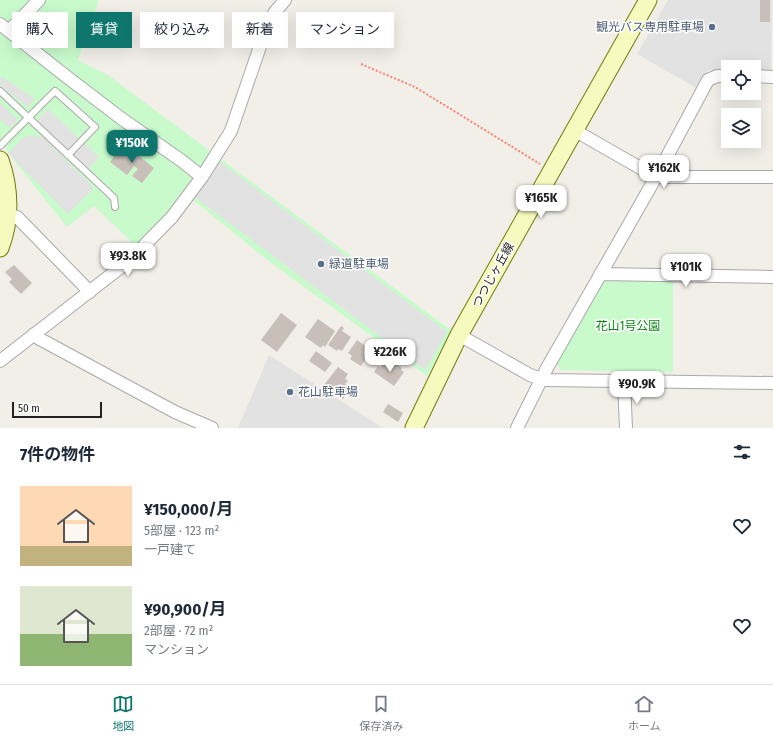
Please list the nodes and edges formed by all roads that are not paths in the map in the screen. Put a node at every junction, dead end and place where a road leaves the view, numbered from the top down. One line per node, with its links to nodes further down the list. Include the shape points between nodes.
1 (39, 0): 4 (street)
2 (284, 0): 15 (street, via 267,26 232,131)
3 (648, 0): 10 (main road, つつじヶ丘線)
4 (4, 27): 15 (street, via 122,119)
5 (721, 76): 14 (street, via 708,80)
6 (761, 76): 7 (street)
7 (773, 77)
8 (0, 91): 9 (lane)
9 (28, 118): 11 (lane); 12 (lane); 12 (lane, via 55,91 95,127)
10 (574, 130): 14 (street); 24 (main road, つつじヶ丘線)
11 (0, 146)
12 (68, 155): 17 (lane, via 114,198)
13 (0, 160): 18 (main road, via 8,195)
14 (656, 176): 16 (street); 20 (street)
15 (202, 177): 22 (street, via 172,217 130,260)
16 (773, 177)
17 (115, 207)
18 (8, 214): 19 (main road); 22 (street, via 17,217)
19 (0, 248)
20 (600, 274): 21 (street); 26 (street)
21 (773, 277)
22 (90, 292): 23 (street)
23 (34, 334): 25 (street); 29 (street, via 175,412)
24 (459, 336): 26 (street); 30 (main road, つつじヶ丘線)
25 (0, 360)
26 (541, 379): 27 (street); 31 (street)
27 (624, 382): 28 (street); 32 (street)
28 (773, 383)
29 (212, 428)
30 (414, 428)
31 (517, 428)
32 (626, 428)

